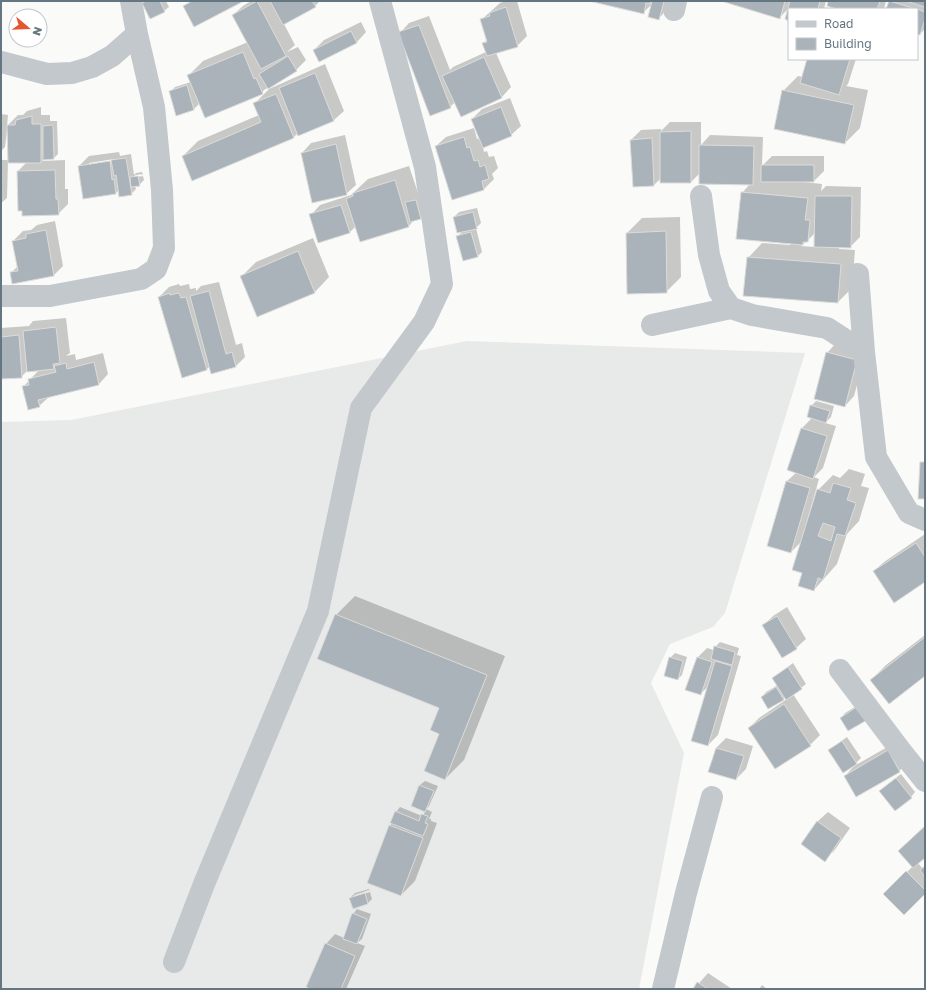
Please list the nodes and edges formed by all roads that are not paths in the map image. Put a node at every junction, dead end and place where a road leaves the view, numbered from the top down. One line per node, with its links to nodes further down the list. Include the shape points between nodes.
1 (130, 1): 3 (street)
2 (380, 1): 15 (street, via 425,167 442,284 424,322 361,408 318,612)
3 (137, 34): 4 (street, via 112,56 92,67 72,73 47,74); 7 (street, via 154,107 162,190 164,248 156,269 141,280 50,296)
4 (1, 62)
5 (701, 196): 8 (street, via 709,255 719,291)
6 (858, 274): 10 (street)
7 (1, 296)
8 (731, 308): 9 (street); 10 (street, via 752,315 827,328)
9 (652, 324)
10 (864, 352): 11 (street, via 876,458 909,513)
11 (925, 520)
12 (840, 670): 13 (street)
13 (925, 781)
14 (712, 797): 16 (street)
15 (174, 962)
16 (663, 989)

